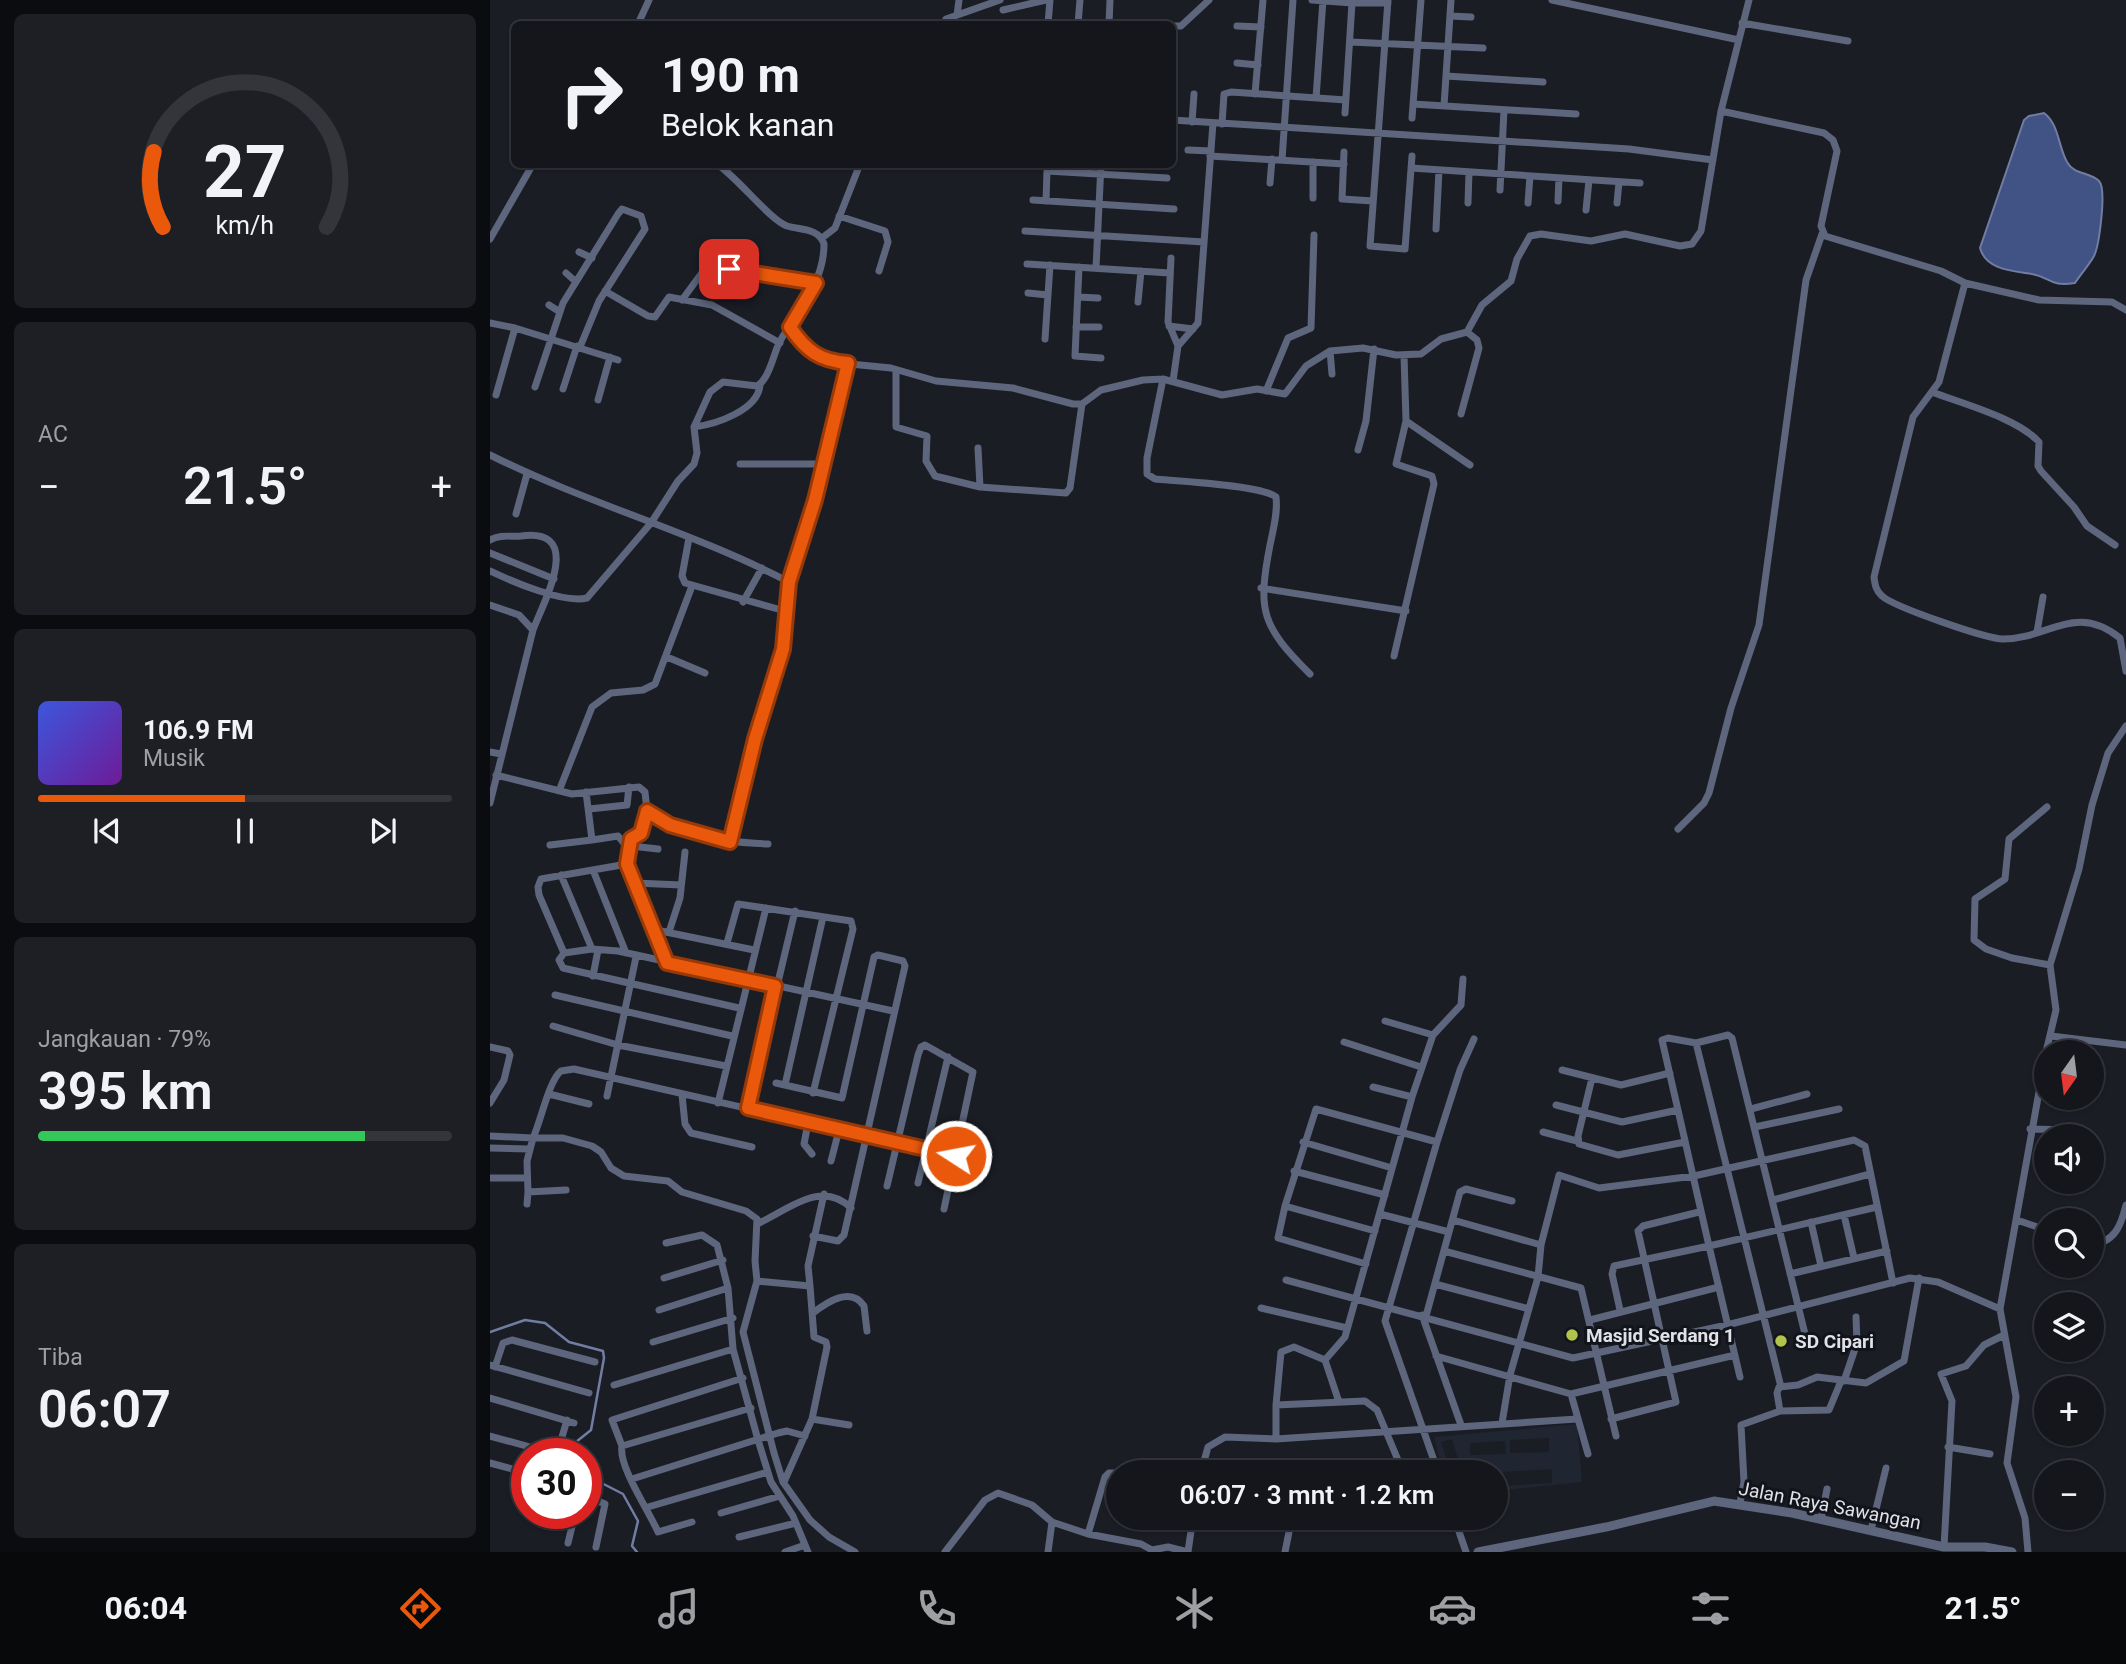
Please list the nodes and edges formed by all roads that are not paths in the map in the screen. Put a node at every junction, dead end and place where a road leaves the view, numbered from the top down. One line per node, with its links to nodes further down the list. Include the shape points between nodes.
1 (649, 0): 24 (street)
2 (959, 0): 20 (street)
3 (1000, 0): 18 (street)
4 (1048, 0): 19 (street); 25 (street)
5 (1080, 0): 26 (street)
6 (1110, 0): 27 (street)
7 (1209, 0): 29 (street)
8 (1263, 0): 31 (street)
9 (1293, 0): 45 (street)
10 (1312, 0): 11 (street)
11 (1323, 0): 16 (street); 46 (street)
12 (1421, 0): 36 (street)
13 (1451, 0): 21 (street)
14 (1552, 0): 32 (street)
15 (1749, 0): 28 (street)
16 (1352, 1): 17 (street); 33 (street)
17 (1388, 1): 35 (street)
18 (990, 2): 20 (street)
19 (1003, 10)
20 (957, 15): 23 (street)
21 (1450, 16): 22 (street); 37 (street)
22 (1471, 17)
23 (946, 19)
24 (639, 21)
25 (1048, 21)
26 (1078, 21)
27 (1109, 21)
28 (1742, 23): 32 (street); 34 (street)
29 (1176, 26)
30 (1237, 26): 31 (street)
31 (1261, 27): 40 (street)
32 (1739, 40): 51 (street)
33 (1350, 41): 35 (street); 47 (street)
34 (1848, 41)
35 (1385, 43): 36 (street); 60 (street)
36 (1418, 45): 37 (street); 48 (street)
37 (1448, 46): 38 (street); 41 (street)
38 (1483, 48)
39 (1237, 63): 40 (street)
40 (1258, 65): 44 (street)
41 (1446, 76): 42 (street); 49 (street)
42 (1543, 82)
43 (1194, 94): 56 (street)
44 (1255, 94): 45 (street); 58 (street, via 1224,94)
45 (1286, 96): 46 (street); 59 (street)
46 (1316, 98): 47 (street)
47 (1346, 100): 52 (street)
48 (1413, 104): 49 (street); 54 (street)
49 (1444, 106): 50 (street)
50 (1504, 110): 53 (street); 61 (street)
51 (1721, 111): 68 (street); 102 (street, via 1824,133 1833,140 1837,151)
52 (1345, 113)
53 (1576, 114)
54 (1412, 118)
55 (1176, 120): 56 (street)
56 (1192, 122): 57 (street)
57 (1213, 123): 58 (street); 64 (street)
58 (1222, 124): 59 (street)
59 (1284, 128): 60 (street); 67 (street)
60 (1378, 134): 61 (street); 91 (street)
61 (1502, 142): 68 (street, via 1629,149); 79 (street)
62 (1188, 150): 64 (street)
63 (1344, 152): 70 (street)
64 (1210, 154): 66 (street); 107 (street)
65 (1412, 156): 75 (street)
66 (1272, 159): 67 (street); 85 (street)
67 (1282, 160): 69 (street)
68 (1713, 160): 141 (street, via 1701,231 1692,244 1680,246 1625,234 1591,241 1530,236 1511,281 1482,305)
69 (1313, 162): 70 (street); 88 (street)
70 (1344, 164): 91 (street, via 1342,199)
71 (531, 168): 103 (street)
72 (722, 168): 106 (street, via 777,221)
73 (858, 168): 99 (street)
74 (1101, 168): 78 (street)
75 (1411, 168): 76 (street); 91 (street, via 1405,249 1370,246)
76 (1439, 170): 77 (street); 100 (street)
77 (1469, 172): 79 (street); 93 (street)
78 (1101, 174): 81 (street); 90 (street, via 1047,171); 96 (street)
79 (1500, 174): 80 (street); 87 (street)
80 (1530, 176): 82 (street); 94 (street)
81 (1167, 178)
82 (1559, 178): 83 (street); 92 (street)
83 (1589, 180): 84 (street); 98 (street)
84 (1619, 182): 86 (street); 95 (street)
85 (1270, 183)
86 (1640, 183)
87 (1500, 190)
88 (1313, 198)
89 (1033, 200): 90 (street)
90 (1046, 201): 96 (street)
91 (1373, 201)
92 (1558, 201)
93 (1468, 203)
94 (1528, 203)
95 (1617, 203)
96 (1099, 204): 97 (street); 104 (street)
97 (1174, 209)
98 (1586, 210)
99 (839, 216): 106 (street, via 832,232); 115 (street, via 885,231 888,242)
100 (1436, 229)
101 (1025, 231): 104 (street)
102 (1822, 234): 120 (street); 213 (street, via 1806,280 1759,625 1709,793)
103 (491, 235)
104 (1097, 235): 107 (street); 114 (street)
105 (1314, 235): 161 (street, via 1311,328 1288,338)
106 (822, 238): 121 (street)
107 (1204, 242): 140 (street, via 1198,323)
108 (579, 252): 109 (street)
109 (592, 258): 119 (street); 122 (street, via 622,209 641,216 645,229)
110 (1171, 258): 118 (street)
111 (1027, 264): 112 (street)
112 (1050, 265): 113 (street); 124 (street)
113 (1079, 267): 114 (street); 125 (street)
114 (1096, 268): 116 (street)
115 (879, 271)
116 (1141, 271): 118 (street); 129 (street)
117 (566, 273): 119 (street)
118 (1170, 273): 135 (street)
119 (575, 281): 133 (street)
120 (1965, 282): 130 (street, via 2039,300); 162 (street, via 1943,368)
121 (816, 283): 128 (street, via 717,268 704,270); 136 (street)
122 (605, 291): 128 (street, via 655,317 669,297); 145 (street)
123 (1028, 293): 124 (street)
124 (1048, 295): 143 (street)
125 (1078, 297): 126 (street); 137 (street)
126 (1098, 298)
127 (2126, 299): 130 (street)
128 (682, 300): 144 (street, via 712,305)
129 (1138, 302)
130 (2119, 304): 132 (street)
131 (549, 305): 133 (street)
132 (2126, 310)
133 (560, 312): 142 (street)
134 (490, 323): 139 (street)
135 (1169, 326): 140 (street); 146 (street)
136 (790, 327): 144 (street); 153 (street, via 818,357)
137 (1076, 327): 138 (street); 151 (street, via 1075,356)
138 (1099, 327)
139 (515, 328): 142 (street); 163 (street)
140 (1193, 329): 146 (street)
141 (1467, 332): 149 (street, via 1441,338 1421,354); 166 (street, via 1479,348)
142 (551, 338): 145 (street); 159 (street)
143 (1045, 340)
144 (779, 343): 158 (street)
145 (578, 346): 150 (street); 160 (street)
146 (1178, 346): 157 (street)
147 (1374, 349): 148 (street); 149 (street); 170 (street)
148 (1330, 351): 155 (street); 161 (street, via 1306,366 1288,392)
149 (1404, 355): 167 (street)
150 (610, 357): 152 (street); 164 (street)
151 (1101, 358)
152 (618, 360)
153 (848, 363): 154 (street); 173 (street)
154 (896, 370): 165 (street, via 936,381 1013,388); 176 (street, via 895,427 926,436 926,461 935,476)
155 (1332, 374)
156 (1163, 379): 157 (street); 165 (street, via 1101,390); 188 (street, via 1147,474 1155,480 1273,494 1276,515)
157 (1173, 381): 161 (street, via 1222,395)
158 (760, 385): 168 (street, via 752,404); 168 (street, via 723,382 715,386)
159 (534, 387)
160 (564, 389)
161 (1266, 391)
162 (1932, 392): 181 (street, via 2036,438 2041,471 2087,526); 196 (street, via 1913,417 1875,586 1894,603 1979,634 2013,638)
163 (496, 395)
164 (598, 400)
165 (1082, 404): 176 (street, via 1069,491 1058,495)
166 (1461, 414)
167 (1406, 421): 174 (street); 194 (street, via 1396,464 1434,480)
168 (694, 427): 178 (street, via 694,464)
169 (978, 448): 176 (street)
170 (1358, 450)
171 (490, 455): 175 (street)
172 (740, 464): 173 (street)
173 (824, 464): 186 (street)
174 (1471, 465)
175 (527, 474): 177 (street); 178 (street)
176 (980, 487)
177 (516, 513)
178 (651, 523): 179 (street); 189 (street, via 587,598)
179 (690, 538): 183 (street); 187 (street, via 682,576)
180 (490, 540): 185 (street, via 529,534 543,538 556,554)
181 (2115, 545)
182 (490, 553): 185 (street)
183 (762, 568): 186 (street); 191 (street)
184 (490, 571): 189 (street)
185 (554, 579): 189 (street)
186 (789, 582): 193 (street)
187 (692, 586): 191 (street); 198 (street)
188 (1261, 588): 194 (street); 201 (street, via 1272,633)
189 (547, 592): 195 (street)
190 (2043, 597): 196 (street)
191 (743, 602): 193 (street)
192 (490, 606): 195 (street, via 519,615)
193 (785, 611): 215 (street, via 779,665)
194 (1406, 611): 197 (street)
195 (533, 630): 204 (street)
196 (2037, 632): 199 (street, via 2076,621 2100,626 2120,638)
197 (1394, 656)
198 (667, 657): 200 (street); 207 (street, via 652,688 611,693 592,707)
199 (2126, 671)
200 (705, 673)
201 (1310, 674)
202 (2126, 726): 238 (street, via 2108,753)
203 (490, 752): 204 (street)
204 (501, 754): 205 (street)
205 (496, 775): 207 (street); 209 (street)
206 (629, 787): 208 (street); 211 (street, via 627,805); 212 (street, via 645,792)
207 (559, 791): 208 (street)
208 (586, 792): 211 (street)
209 (490, 803)
210 (2047, 807): 238 (street, via 2009,839 2004,882 1975,899 1973,938 1986,949)
211 (589, 809): 214 (street)
212 (647, 811): 215 (street, via 670,825); 218 (street, via 641,833 632,837)
213 (1678, 829)
214 (593, 840): 217 (street); 218 (street, via 618,836)
215 (730, 842): 216 (street)
216 (768, 844)
217 (550, 845)
218 (630, 847): 219 (street); 221 (street)
219 (659, 849)
220 (685, 852): 225 (street)
221 (627, 864): 222 (street); 224 (street)
222 (593, 870): 223 (street); 235 (street)
223 (561, 874): 232 (street); 234 (street, via 541,879 538,887)
224 (635, 883): 225 (street); 229 (street)
225 (681, 886): 230 (street)
226 (766, 908): 227 (street); 231 (street, via 738,904); 233 (street)
227 (795, 911): 228 (street); 243 (street)
228 (823, 917): 244 (street); 246 (street, via 849,920 853,927)
229 (656, 930): 230 (street); 237 (street)
230 (669, 932): 231 (street)
231 (727, 943): 233 (street)
232 (595, 949): 234 (street); 235 (street); 239 (street)
233 (754, 950): 241 (street)
234 (565, 953): 239 (street, via 559,960 563,968)
235 (626, 953): 236 (street)
236 (636, 957): 237 (street); 242 (street)
237 (667, 963): 241 (street)
238 (2050, 965): 255 (street, via 2056,1010)
239 (593, 976): 242 (street)
240 (1463, 979): 253 (street, via 1461,1005)
241 (747, 980): 243 (street); 248 (street)
242 (631, 982): 248 (street); 249 (street)
243 (775, 986): 244 (street); 284 (street)
244 (807, 993): 246 (street); 271 (street)
245 (555, 995): 249 (street)
246 (836, 999): 247 (street); 273 (street)
247 (862, 1005): 250 (street); 250 (street, via 878,955 905,963); 273 (street, via 846,1099)
248 (739, 1008): 254 (street)
249 (626, 1011): 254 (street); 260 (street)
250 (893, 1011): 296 (street)
251 (1385, 1021): 253 (street)
252 (553, 1026): 260 (street)
253 (1433, 1035): 265 (street)
254 (732, 1036): 264 (street)
255 (2051, 1036): 257 (street); 261 (street)
256 (1474, 1039): 300 (street)
257 (2050, 1040)
258 (1344, 1042): 265 (street)
259 (1696, 1043): 267 (street, via 1662,1040); 285 (street, via 1730,1035); 313 (street)
260 (618, 1045): 264 (street); 268 (street)
261 (2126, 1045)
262 (490, 1048): 280 (street, via 510,1055 504,1080)
263 (948, 1057): 303 (street, via 921,1047); 307 (street); 309 (street, via 972,1072)
264 (726, 1066): 279 (street)
265 (1421, 1067): 278 (street)
266 (1562, 1070): 269 (street)
267 (1670, 1073): 269 (street, via 1626,1085); 287 (street)
268 (610, 1078): 274 (street, via 567,1069 557,1074); 276 (street); 277 (street)
269 (1592, 1078): 288 (street)
270 (776, 1083): 271 (street)
271 (785, 1086): 273 (street)
272 (1373, 1087): 278 (street)
273 (813, 1093)
274 (549, 1094): 281 (street); 298 (street)
275 (1807, 1094): 285 (street)
276 (682, 1095): 279 (street); 304 (street, via 685,1124 691,1133)
277 (607, 1096)
278 (1412, 1097): 295 (street)
279 (718, 1102): 284 (street)
280 (490, 1103)
281 (589, 1104)
282 (2034, 1104): 291 (street)
283 (1556, 1105): 288 (street)
284 (748, 1108): 289 (street)
285 (1751, 1108): 290 (street)
286 (1839, 1109): 290 (street)
287 (1678, 1110): 288 (street, via 1622,1122); 302 (street)
288 (1584, 1112): 301 (street)
289 (808, 1123): 293 (street); 308 (street, via 804,1144)
290 (1755, 1127): 311 (street)
291 (2030, 1129): 292 (street); 337 (street)
292 (2034, 1129)
293 (839, 1130): 296 (street); 310 (street)
294 (1543, 1132): 301 (street)
295 (1402, 1134): 299 (street, via 1318,1108); 300 (street); 312 (street)
296 (866, 1135): 303 (street); 331 (street)
297 (490, 1136): 298 (street)
298 (533, 1138): 306 (street); 339 (street, via 563,1138 592,1146 624,1176 668,1181 688,1194 747,1211)
299 (1303, 1142): 312 (street); 314 (street)
300 (1437, 1142): 340 (street)
301 (1577, 1142): 302 (street, via 1618,1155)
302 (1685, 1142): 316 (street)
303 (897, 1143): 307 (street); 320 (street)
304 (752, 1147)
305 (490, 1148): 306 (street)
306 (530, 1149): 318 (street)
307 (927, 1150): 309 (street); 319 (street)
308 (812, 1154)
309 (956, 1156): 332 (street)
310 (831, 1161)
311 (1763, 1161): 313 (street); 315 (street, via 1854,1140 1863,1143); 325 (street)
312 (1392, 1168): 324 (street)
313 (1730, 1170): 316 (street); 346 (street)
314 (1294, 1171): 324 (street); 329 (street)
315 (1870, 1174): 325 (street); 330 (street)
316 (1694, 1176): 333 (street); 349 (street, via 1599,1188 1559,1175)
317 (490, 1178): 318 (street)
318 (527, 1178): 322 (street)
319 (918, 1182)
320 (887, 1186)
321 (566, 1190): 322 (street)
322 (528, 1192): 327 (street)
323 (824, 1194): 331 (street, via 836,1196); 339 (street, via 796,1201); 345 (street)
324 (1385, 1195): 334 (street)
325 (1773, 1200): 342 (street)
326 (1512, 1202): 336 (street, via 1463,1189)
327 (527, 1204)
328 (2126, 1205): 347 (street, via 2116,1233)
329 (1285, 1206): 343 (street); 356 (street, via 1278,1238)
330 (1877, 1207): 335 (street); 352 (street)
331 (850, 1208): 345 (street, via 841,1240)
332 (944, 1209)
333 (1699, 1212): 350 (street); 354 (street, via 1640,1227)
334 (1380, 1214): 340 (street); 343 (street)
335 (1843, 1214): 338 (street); 353 (street)
336 (1453, 1220): 344 (street); 349 (street)
337 (2017, 1220): 341 (street); 375 (street)
338 (1811, 1222): 342 (street); 357 (street)
339 (759, 1223): 363 (street, via 754,1261)
340 (1414, 1225): 344 (street); 371 (street)
341 (2034, 1226)
342 (1778, 1229): 346 (street); 358 (street)
343 (1375, 1231): 356 (street)
344 (1449, 1232): 351 (street)
345 (813, 1236): 366 (street)
346 (1744, 1238): 350 (street); 380 (street)
347 (2104, 1240)
348 (666, 1243): 355 (street, via 702,1235 717,1245)
349 (1541, 1244): 359 (street)
350 (1709, 1246): 354 (street); 367 (street)
351 (1444, 1251): 359 (street); 365 (street)
352 (1887, 1251): 353 (street); 364 (street)
353 (1854, 1258): 357 (street)
354 (1643, 1259): 370 (street); 377 (street, via 1614,1266)
355 (723, 1260): 360 (street); 368 (street)
356 (1366, 1264): 369 (street)
357 (1822, 1266): 358 (street)
358 (1790, 1274): 372 (street)
359 (1538, 1277): 374 (street); 383 (street, via 1581,1288)
360 (664, 1278)
361 (1919, 1278): 364 (street); 375 (street); 403 (street, via 1904,1361 1875,1381)
362 (1286, 1280): 369 (street)
363 (757, 1281): 366 (street); 425 (street, via 743,1332)
364 (1893, 1283): 372 (street)
365 (1435, 1284): 374 (street); 379 (street)
366 (810, 1286): 378 (street)
367 (1719, 1287): 370 (street); 384 (street)
368 (729, 1289): 376 (street); 382 (street)
369 (1356, 1298): 371 (street); 385 (street)
370 (1653, 1303): 377 (street); 388 (street)
371 (1390, 1306): 379 (street); 420 (street, via 1386,1331)
372 (1798, 1307): 380 (street); 391 (street)
373 (1261, 1308): 385 (street)
374 (1529, 1309): 390 (street)
375 (2000, 1309): 387 (street)
376 (659, 1310)
377 (1620, 1310): 383 (street)
378 (813, 1313): 386 (street, via 839,1296 853,1298 864,1306); 414 (street, via 814,1337 827,1346)
379 (1424, 1315): 390 (street); 395 (street)
380 (1762, 1315): 384 (street); 406 (street)
381 (1856, 1317): 403 (street, via 1858,1338)
382 (733, 1318): 389 (street); 392 (street)
383 (1590, 1320): 393 (street)
384 (1727, 1325): 388 (street); 394 (street)
385 (1347, 1328): 396 (street, via 1344,1339)
386 (867, 1331)
387 (2004, 1335): 431 (street, via 1984,1345 1966,1366 1942,1372 1952,1401); 477 (street, via 2015,1397 2007,1463 2025,1517)
388 (1662, 1338): 393 (street); 399 (street)
389 (653, 1342)
390 (1520, 1342): 393 (street, via 1573,1358); 400 (street)
391 (1808, 1346)
392 (733, 1349): 402 (street); 404 (street)
393 (1598, 1355): 405 (street)
394 (1735, 1355): 399 (street); 401 (street)
395 (1436, 1356): 400 (street); 419 (street)
396 (1325, 1360): 410 (street); 411 (street, via 1294,1347 1285,1348 1280,1357)
397 (595, 1362): 398 (street, via 512,1340 503,1343)
398 (493, 1366): 407 (street)
399 (1670, 1370): 405 (street); 416 (street, via 1676,1402)
400 (1510, 1375): 408 (street); 417 (street)
401 (1740, 1377)
402 (743, 1378): 412 (street); 430 (street, via 614,1417)
403 (1843, 1381): 406 (street, via 1817,1377); 413 (street, via 1829,1410)
404 (614, 1385)
405 (1605, 1386): 408 (street); 416 (street)
406 (1782, 1387): 413 (street, via 1777,1393)
407 (589, 1393)
408 (1571, 1394): 415 (street)
409 (490, 1398): 426 (street, via 571,1421)
410 (1339, 1402): 411 (street); 421 (street, via 1370,1403)
411 (1276, 1405): 427 (street)
412 (751, 1408): 428 (street); 430 (street)
413 (1780, 1411): 447 (street, via 1741,1425 1744,1482)
414 (812, 1419): 418 (street); 423 (street)
415 (1577, 1419): 417 (street); 432 (street)
416 (1611, 1419): 424 (street)
417 (1502, 1423): 419 (street)
418 (849, 1425)
419 (1461, 1425): 420 (street)
420 (1424, 1430): 421 (street); 436 (street)
421 (1386, 1434): 427 (street); 435 (street)
422 (490, 1436): 429 (street)
423 (805, 1436): 425 (street, via 787,1431); 443 (street)
424 (1616, 1436)
425 (770, 1437): 428 (street); 443 (street)
426 (563, 1438)
427 (1276, 1439): 434 (street, via 1219,1438 1208,1447)
428 (758, 1440): 440 (street); 442 (street)
429 (511, 1442)
430 (622, 1446): 442 (street)
431 (1948, 1447): 433 (street); 465 (street)
432 (1588, 1454)
433 (1990, 1454)
434 (1204, 1460)
435 (1398, 1460)
436 (1434, 1460)
437 (490, 1463): 439 (street)
438 (1885, 1468): 460 (street)
439 (511, 1469)
440 (768, 1472): 445 (street); 448 (street)
441 (1106, 1477): 461 (street)
442 (632, 1479): 448 (street)
443 (783, 1482): 469 (street, via 810,1520)
444 (1826, 1489): 451 (street)
445 (780, 1496): 449 (street); 454 (street)
446 (602, 1503): 450 (street)
447 (1740, 1503): 451 (street, Jalan Raya Sawangan); 467 (street, Jalan Raya Sawangan, via 1703,1503)
448 (648, 1507): 452 (street, via 658,1532)
449 (721, 1513)
450 (602, 1518)
451 (1821, 1519): 460 (street, Jalan Raya Sawangan)
452 (692, 1522)
453 (1052, 1522): 461 (street); 470 (street, via 1032,1505 995,1494 985,1500); 471 (street)
454 (796, 1523): 462 (street); 466 (street)
455 (571, 1529): 463 (street)
456 (600, 1529): 464 (street)
457 (1191, 1530): 472 (street)
458 (1289, 1530): 473 (street)
459 (1458, 1530): 474 (street)
460 (1871, 1530): 465 (street, Jalan Raya Sawangan)
461 (1088, 1534): 472 (street, via 1152,1550 1168,1547)
462 (739, 1537)
463 (568, 1543)
464 (596, 1547)
465 (1944, 1547): 476 (street, Jalan Raya Sawangan)
466 (806, 1548): 468 (street)
467 (1505, 1550): 475 (street, Jalan Raya Sawangan)
468 (785, 1552)
469 (855, 1552)
470 (945, 1552)
471 (1048, 1552)
472 (1188, 1552)
473 (1285, 1552)
474 (1466, 1552)
475 (1478, 1552)
476 (2012, 1552)
477 (2028, 1552)

